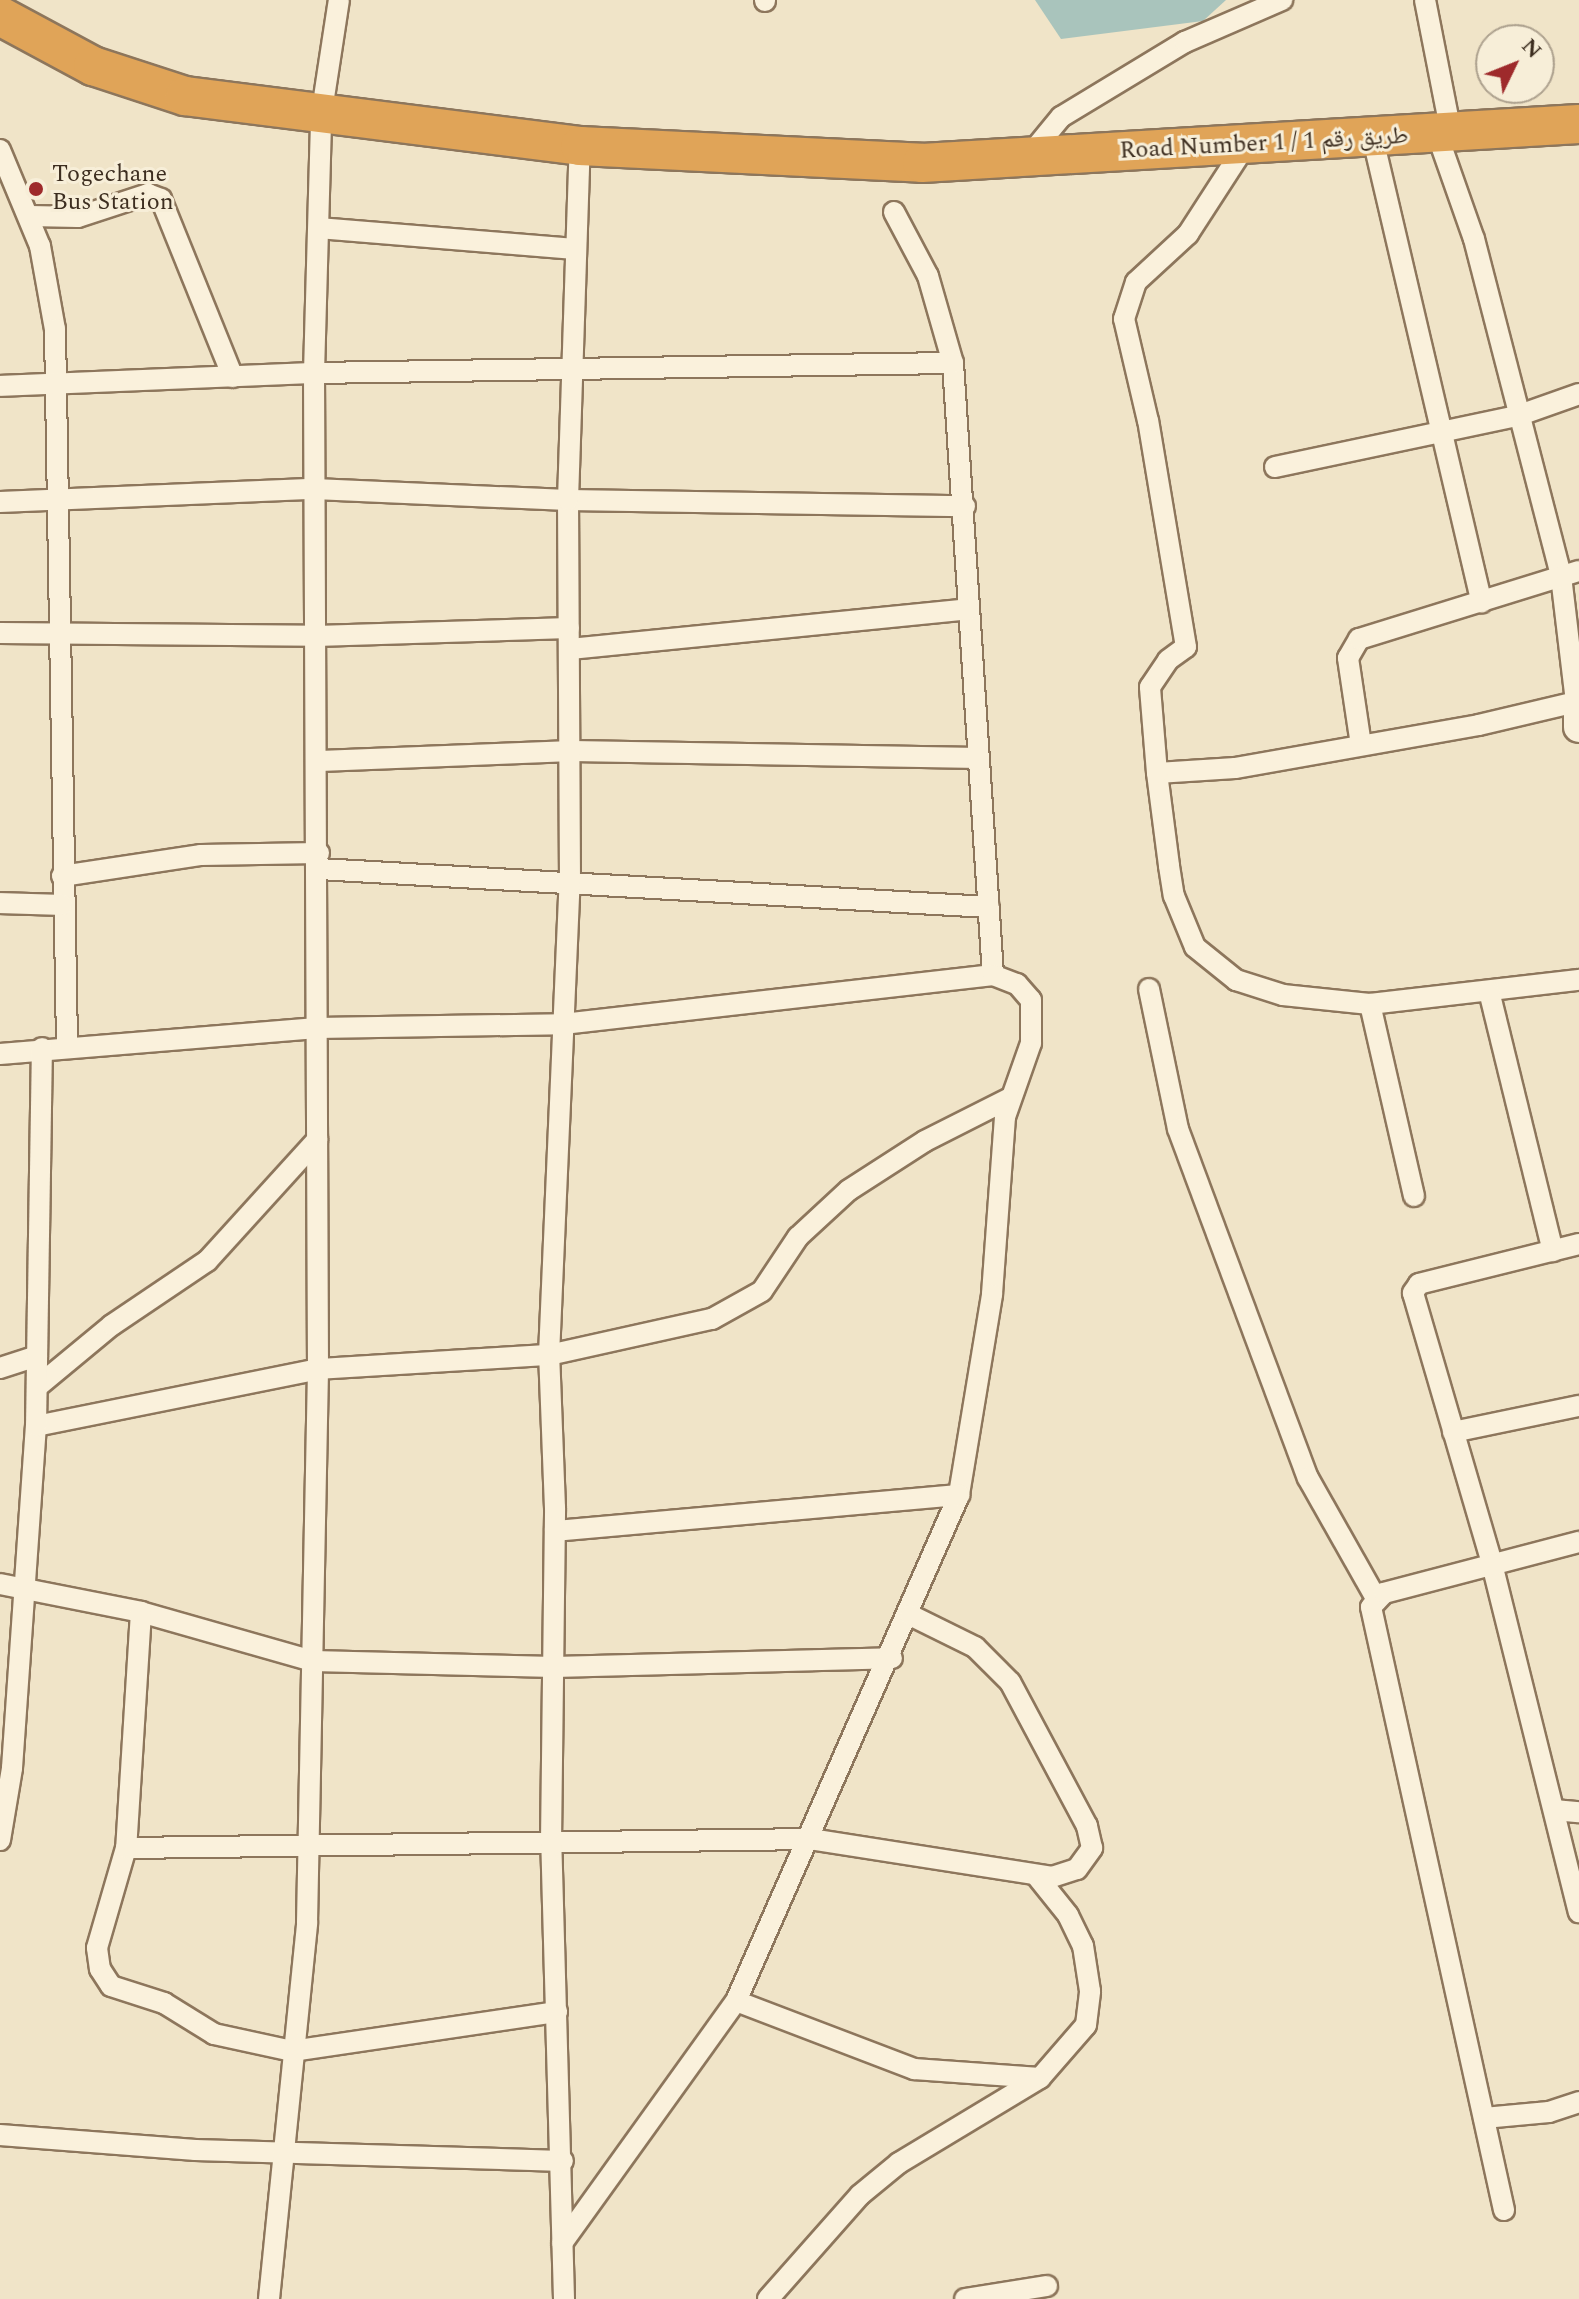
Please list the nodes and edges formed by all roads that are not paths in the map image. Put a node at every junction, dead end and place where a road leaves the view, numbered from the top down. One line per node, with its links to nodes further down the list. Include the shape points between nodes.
1 (339, 0): 5 (street)
2 (1282, 0): 12 (street, via 1185,42 1061,117)
3 (1425, 0): 7 (street)
4 (0, 16): 5 (highway, Road Number 1 / طريق رقم 1, via 56,49 141,85 229,105)
5 (321, 117): 9 (highway, Road Number 1 / طريق رقم 1); 15 (street)
6 (1579, 124): 7 (highway, Road Number 1 / طريق رقم 1)
7 (1444, 133): 8 (highway, Road Number 1 / طريق رقم 1); 24 (street)
8 (1373, 139): 10 (highway, Road Number 1 / طريق رقم 1); 25 (street)
9 (580, 146): 12 (highway, Road Number 1 / طريق رقم 1, via 948,162); 16 (street)
10 (1245, 146): 12 (highway, Road Number 1 / طريق رقم 1); 45 (street, via 1188,234 1136,282 1124,319 1186,647 1168,660 1150,687)
11 (0, 150): 14 (street)
12 (1028, 157)
13 (894, 212): 17 (street, via 928,276)
14 (30, 216): 20 (street, via 78,217 148,194 161,199); 21 (street, via 48,277)
15 (319, 228): 16 (street); 19 (street)
16 (574, 249): 18 (street)
17 (953, 363): 18 (street); 31 (street)
18 (570, 371): 19 (street); 29 (street)
19 (314, 373): 20 (street); 27 (street)
20 (233, 377): 21 (street)
21 (57, 385): 22 (street); 28 (street)
22 (0, 386)
23 (1579, 394): 24 (street)
24 (1517, 416): 25 (street); 32 (street)
25 (1440, 430): 26 (street); 33 (street)
26 (1275, 467)
27 (314, 489): 28 (street); 29 (street); 38 (street)
28 (61, 497): 30 (street); 37 (street)
29 (568, 500): 31 (street); 35 (street)
30 (0, 502)
31 (965, 506): 34 (street)
32 (1570, 574): 33 (street); 40 (street)
33 (1482, 602): 41 (street, via 1359,639 1348,658)
34 (968, 609): 39 (street); 43 (street)
35 (569, 628): 38 (street); 39 (street)
36 (0, 633): 37 (street)
37 (63, 634): 38 (street); 47 (street)
38 (316, 636): 44 (street)
39 (570, 649): 42 (street)
40 (1578, 710): 41 (street)
41 (1361, 745): 45 (street, via 1235,768)
42 (572, 751): 43 (street); 44 (street); 48 (street)
43 (979, 758): 51 (street)
44 (320, 761): 46 (street)
45 (1157, 773): 56 (street, via 1174,896 1195,947 1236,980 1283,995)
46 (319, 861): 47 (street, via 201,855); 48 (street); 58 (street)
47 (62, 876): 50 (street)
48 (570, 880): 51 (street); 57 (street)
49 (0, 903): 50 (street)
50 (62, 905): 59 (street)
51 (989, 907): 52 (street)
52 (993, 975): 57 (street); 62 (street, via 1024,990 1033,1012 1031,1043)
53 (1579, 980): 55 (street)
54 (1149, 989): 81 (street, via 1178,1129 1308,1478)
55 (1489, 991): 56 (street); 66 (street)
56 (1370, 1004): 64 (street)
57 (563, 1024): 58 (street); 67 (street)
58 (317, 1028): 59 (street); 63 (street)
59 (67, 1045): 60 (street)
60 (42, 1048): 61 (street); 68 (street)
61 (0, 1054)
62 (1010, 1098): 67 (street, via 925,1141 849,1190 814,1218 762,1291 743,1306 712,1319); 75 (street, via 992,1295)
63 (317, 1140): 70 (street); 71 (street, via 207,1261 112,1325)
64 (1414, 1196)
65 (1579, 1244): 66 (street)
66 (1553, 1251): 74 (street, via 1419,1284 1413,1293)
67 (549, 1355): 70 (street); 76 (street)
68 (37, 1356): 69 (street); 71 (street)
69 (0, 1368)
70 (318, 1369): 73 (street); 85 (street)
71 (37, 1387): 73 (street)
72 (1579, 1406): 74 (street)
73 (36, 1426): 80 (street)
74 (1453, 1432): 78 (street)
75 (959, 1495): 76 (street); 83 (street)
76 (555, 1531): 86 (street)
77 (1579, 1542): 78 (street)
78 (1492, 1564): 81 (street); 87 (street)
79 (0, 1584): 80 (street)
80 (28, 1587): 82 (street); 90 (street, via 12,1768)
81 (1376, 1598): 101 (street, via 1371,1607)
82 (141, 1612): 85 (street); 92 (street)
83 (910, 1615): 84 (street); 94 (street, via 975,1647 1010,1682 1087,1826 1092,1848 1084,1864 1059,1876)
84 (892, 1658): 86 (street); 89 (street)
85 (313, 1661): 86 (street); 93 (street)
86 (554, 1667): 91 (street)
87 (1554, 1810): 88 (street); 95 (street)
88 (1579, 1812)
89 (810, 1839): 91 (street); 94 (street); 96 (street)
90 (0, 1840)
91 (551, 1842): 93 (street); 97 (street)
92 (126, 1848): 93 (street); 98 (street, via 98,1937 97,1959 108,1983 169,2005 214,2034)
93 (308, 1849): 98 (street, via 307,1923)
94 (1036, 1875): 99 (street, via 1078,1934 1090,1991 1086,2025)
95 (1579, 1912)
96 (736, 2001): 99 (street, via 914,2069); 106 (street)
97 (557, 2012): 98 (street); 104 (street)
98 (292, 2051): 103 (street)
99 (1040, 2078): 110 (street, via 881,2177)
100 (1579, 2102): 101 (street, via 1549,2112)
101 (1484, 2118): 105 (street)
102 (0, 2135): 103 (street, via 195,2150)
103 (286, 2150): 104 (street); 108 (street)
104 (563, 2161): 106 (street)
105 (1504, 2210)
106 (562, 2243): 109 (street)
107 (1047, 2286): 111 (street)
108 (269, 2299)
109 (564, 2299)
110 (768, 2299)
111 (965, 2299)

